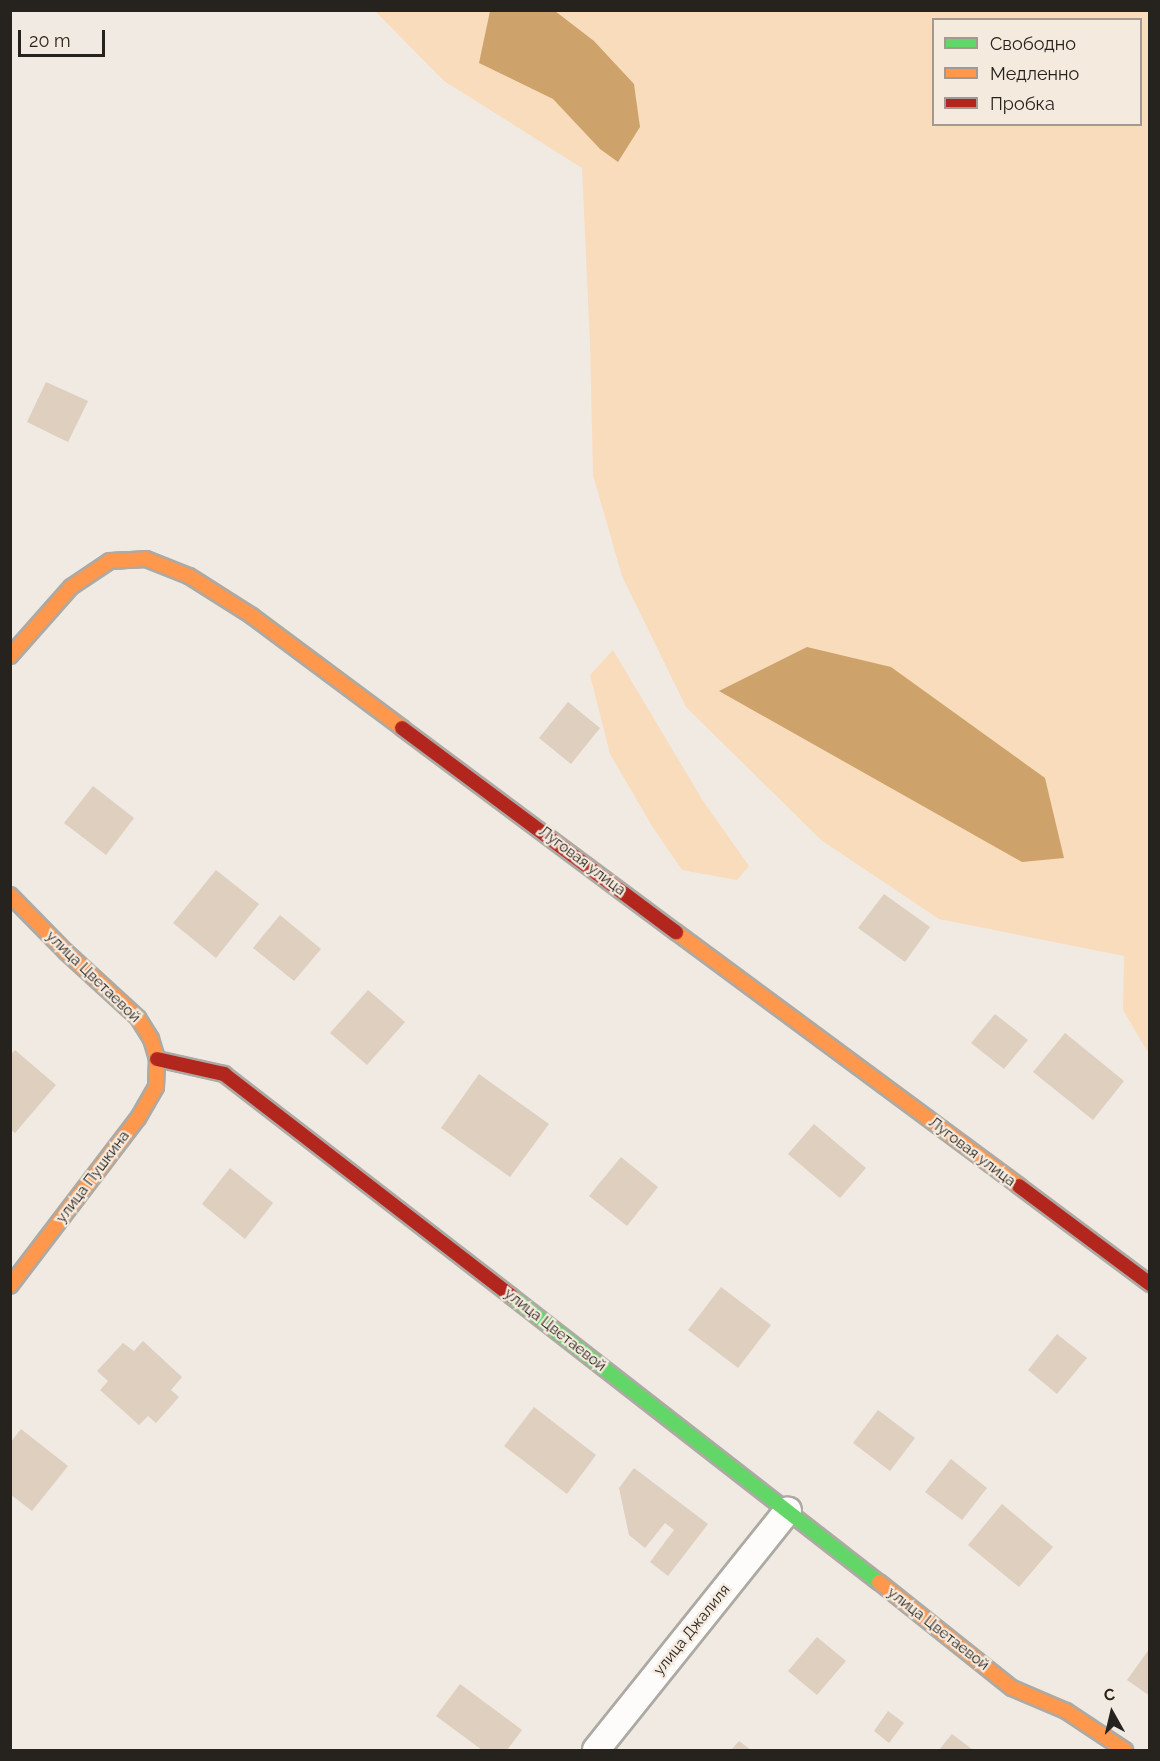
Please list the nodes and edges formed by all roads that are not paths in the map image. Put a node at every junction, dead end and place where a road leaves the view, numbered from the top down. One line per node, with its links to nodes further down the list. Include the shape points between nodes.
1 (10, 656): 4 (street, Луговая улица, via 71,587 110,561 146,558 189,576 252,616)
2 (10, 896): 3 (street, улица Цветаевой, via 138,1018)
3 (157, 1059): 5 (street, улица Пушкина, via 156,1087 138,1118); 6 (street, улица Цветаевой, via 224,1074)
4 (1149, 1284)
5 (10, 1286)
6 (788, 1510): 7 (street, улица Джалиля); 8 (street, улица Цветаевой, via 1012,1688 1066,1711)
7 (596, 1750)
8 (1125, 1750)

